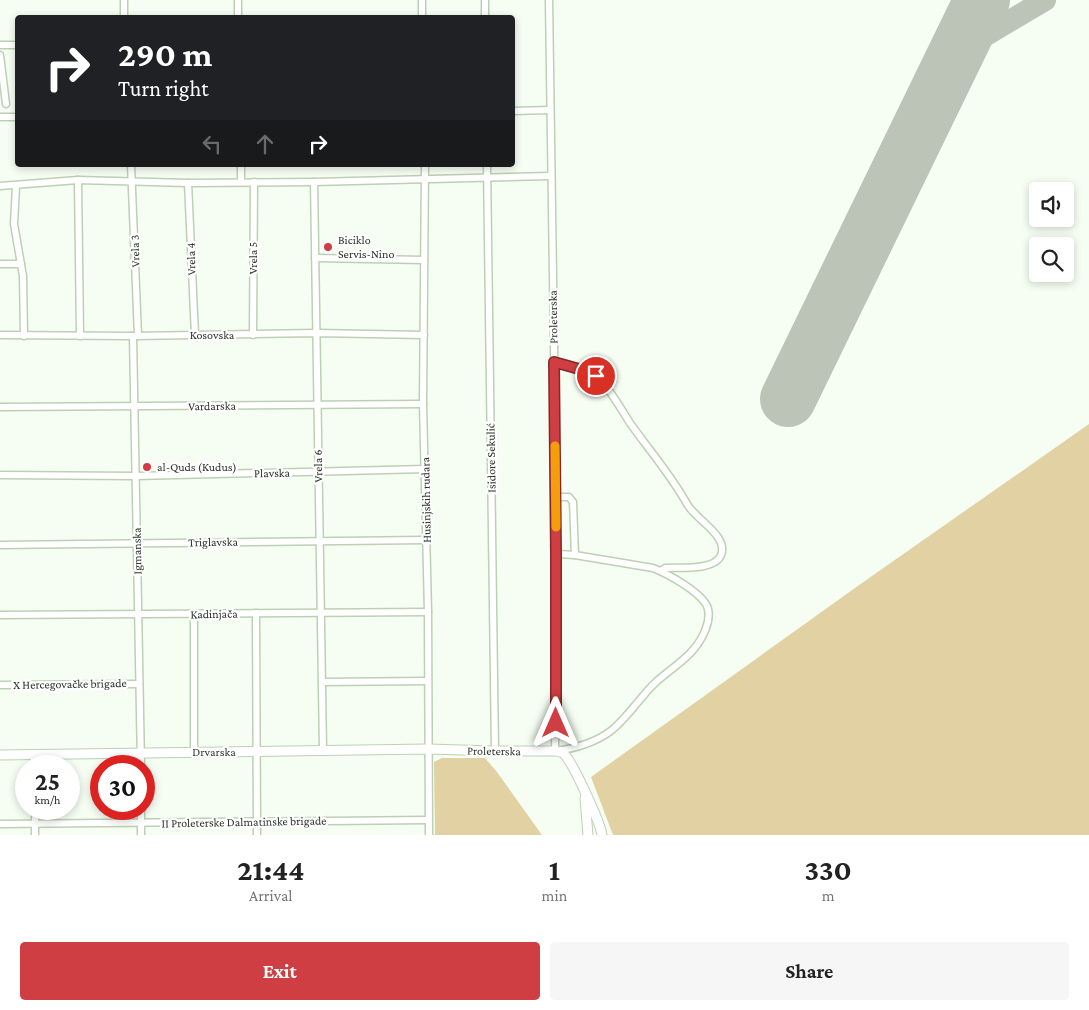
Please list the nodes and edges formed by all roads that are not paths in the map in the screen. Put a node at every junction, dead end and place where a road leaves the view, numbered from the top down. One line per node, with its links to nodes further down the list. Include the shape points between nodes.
1 (124, 0): 6 (street)
2 (238, 0): 7 (street)
3 (422, 0): 8 (street)
4 (485, 0): 9 (street)
5 (549, 0): 14 (street, Proleterska)
6 (124, 15)
7 (238, 15)
8 (422, 15)
9 (485, 15)
10 (0, 45): 11 (street)
11 (15, 45)
12 (0, 55): 13 (street)
13 (6, 104)
14 (550, 110): 15 (street); 22 (street, Proleterska)
15 (515, 111)
16 (15, 117): 17 (street)
17 (0, 118)
18 (131, 167): 26 (street, Vrela 3)
19 (241, 167): 27 (street)
20 (425, 167): 25 (street, Husinjskih rudara)
21 (487, 167): 23 (street, Isidore Sekulić)
22 (551, 176): 23 (street); 45 (street, Proleterska)
23 (487, 177): 25 (street); 74 (street, Isidore Sekulić)
24 (78, 180): 26 (street); 32 (street); 43 (street)
25 (425, 180): 29 (street); 34 (street, Husinjskih rudara)
26 (132, 182): 30 (street); 44 (street, Vrela 3)
27 (241, 182): 28 (street); 30 (street)
28 (254, 182): 29 (street); 40 (street, Vrela 5)
29 (314, 182): 33 (street, Vrela 6)
30 (188, 183): 39 (street, Vrela 4)
31 (0, 186): 32 (street)
32 (16, 186): 36 (street, via 14,224)
33 (315, 258): 34 (street); 37 (street, Vrela 6)
34 (424, 260): 41 (street, Husinjskih rudara)
35 (0, 264): 36 (street)
36 (21, 264): 42 (street)
37 (316, 333): 40 (street, Kosovska); 41 (street, Kosovska); 46 (street, Vrela 6)
38 (0, 335): 42 (street, Kosovska)
39 (194, 335): 40 (street, Kosovska); 44 (street, Kosovska)
40 (253, 335)
41 (424, 335): 47 (street, Husinjskih rudara)
42 (24, 336): 43 (street, Kosovska)
43 (80, 336): 44 (street, Kosovska)
44 (135, 336): 49 (street, Igmanska)
45 (554, 362): 54 (street, Proleterska); 61 (street, via 586,371 599,379 662,464 692,512 720,540 721,555 711,565 665,568)
46 (318, 404): 47 (street, Vardarska); 49 (street, Vardarska); 51 (street, Vrela 6)
47 (423, 404): 50 (street, Husinjskih rudara)
48 (0, 407): 49 (street, Vardarska)
49 (135, 407): 53 (street, Igmanska)
50 (425, 468): 51 (street, Plavska); 55 (street, Husinjskih rudara)
51 (318, 472): 53 (street, Plavska); 56 (street, Vrela 6)
52 (0, 475): 53 (street, Plavska)
53 (136, 476): 57 (street, Igmanska)
54 (556, 497): 59 (street, Proleterska); 60 (street, via 569,497 573,502)
55 (426, 540): 56 (street, Triglavska); 63 (street, Husinjskih rudara)
56 (320, 541): 57 (street, Triglavska); 62 (street, Vrela 6)
57 (136, 543): 58 (street, Triglavska); 65 (street, Igmanska)
58 (0, 545)
59 (556, 554): 60 (street); 75 (street, Proleterska)
60 (575, 555): 61 (street)
61 (661, 571): 75 (street, via 706,605 707,624 703,636 692,652 655,683 610,732)
62 (321, 612): 63 (street, Kadinjača); 64 (street, Kadinjača); 69 (street, Vrela 6)
63 (428, 612): 68 (street, Husinjskih rudara)
64 (256, 613): 66 (street, Kadinjača); 78 (street)
65 (138, 614): 66 (street, Kadinjača); 67 (street, Kadinjača); 70 (street, Igmanska)
66 (194, 614): 77 (street)
67 (0, 615)
68 (428, 681): 69 (street); 72 (street, Husinjskih rudara)
69 (322, 682): 73 (street, Vrela 6)
70 (139, 684): 71 (street, X Hercegovačke brigade); 76 (street, Igmanska)
71 (0, 685)
72 (428, 749): 73 (main road, Drvarska); 74 (main road, Proleterska); 84 (street, Husinjskih rudara)
73 (323, 750): 78 (main road, Drvarska)
74 (495, 751): 75 (main road, Proleterska)
75 (555, 751): 82 (main road, via 568,759)
76 (141, 752): 77 (main road, Drvarska); 81 (main road, Drvarska)
77 (194, 752): 78 (main road, Drvarska)
78 (257, 752): 85 (street)
79 (0, 755): 80 (main road, Drvarska)
80 (15, 755)
81 (34, 755)
82 (584, 793): 93 (main road); 94 (main road)
83 (35, 820): 88 (street)
84 (428, 820): 85 (street, II Proleterske Dalmatinske brigade); 92 (street, Husinjskih rudara)
85 (257, 822): 86 (street, II Proleterske Dalmatinske brigade); 91 (street)
86 (141, 823): 88 (street, II Proleterske Dalmatinske brigade); 90 (street)
87 (0, 824): 88 (street, II Proleterske Dalmatinske brigade)
88 (35, 825): 89 (street)
89 (35, 835)
90 (141, 835)
91 (257, 835)
92 (429, 835)
93 (588, 835)
94 (602, 835)

